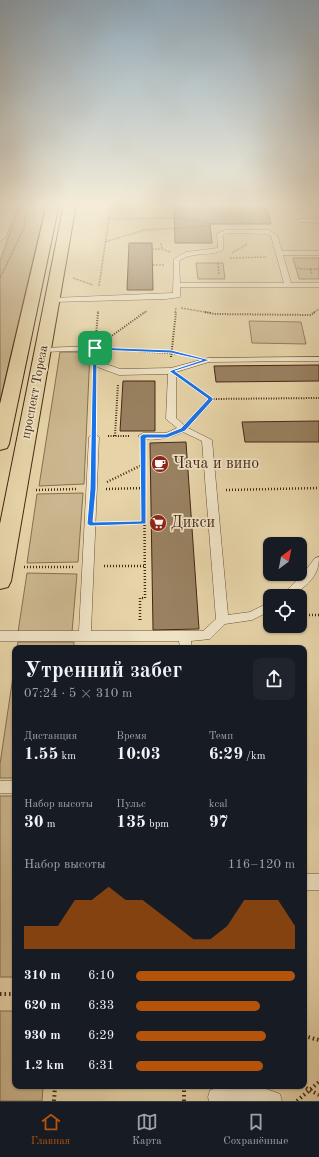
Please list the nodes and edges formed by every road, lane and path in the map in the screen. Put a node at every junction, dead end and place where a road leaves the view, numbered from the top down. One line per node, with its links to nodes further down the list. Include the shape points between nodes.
1 (42, 255): 33 (main road, проспект Тореза)
2 (60, 255): 16 (main road, проспект Тореза)
3 (103, 255): 15 (path)
4 (180, 255): 11 (lane, via 176,260)
5 (272, 255): 7 (path)
6 (279, 255): 10 (lane)
7 (224, 258)
8 (310, 269): 9 (path)
9 (319, 269)
10 (288, 284): 11 (lane); 12 (lane)
11 (178, 285): 13 (lane)
12 (319, 285)
13 (177, 295): 14 (lane); 17 (path)
14 (166, 297): 15 (lane); 19 (path)
15 (98, 299): 16 (lane); 19 (path)
16 (52, 300): 20 (main road, проспект Тореза)
17 (176, 307): 18 (path, via 215,314 311,315); 21 (path)
18 (319, 309)
19 (95, 348): 20 (lane); 21 (path)
20 (43, 350): 41 (main road, проспект Тореза)
21 (171, 352): 23 (path); 25 (path)
22 (319, 359): 23 (lane)
23 (208, 360): 25 (lane)
24 (95, 363): 26 (lane); 32 (path)
25 (172, 371): 26 (lane); 28 (path); 29 (lane, via 171,419)
26 (119, 372): 30 (path)
27 (319, 398): 28 (path)
28 (211, 399): 29 (path)
29 (183, 430): 31 (lane, via 167,436); 37 (lane, via 207,440)
30 (116, 436)
31 (143, 436): 34 (path)
32 (94, 437): 36 (lane)
33 (0, 444)
34 (144, 464): 36 (path); 38 (path)
35 (319, 488): 37 (path)
36 (93, 489): 39 (lane)
37 (211, 490): 46 (lane)
38 (144, 523): 39 (path); 49 (path, via 145,598 140,598)
39 (90, 524): 48 (lane)
40 (319, 561): 42 (lane)
41 (0, 581)
42 (294, 589)
43 (263, 610): 46 (lane, via 252,616)
44 (319, 615): 45 (path)
45 (307, 616)
46 (222, 620): 50 (lane, via 206,636)
47 (0, 636): 48 (lane)
48 (85, 636): 49 (lane)
49 (140, 636): 50 (lane)
50 (185, 642)
51 (0, 787): 52 (lane)
52 (12, 787)
53 (307, 882): 54 (lane)
54 (319, 882)
55 (0, 994): 56 (path)
56 (12, 994)
57 (307, 1037): 58 (path)
58 (319, 1040)
59 (319, 1082): 62 (path)
60 (55, 1089): 64 (path)
61 (184, 1089): 65 (path)
62 (309, 1090): 63 (path); 68 (path)
63 (319, 1095)
64 (54, 1101)
65 (184, 1101)
66 (218, 1101): 67 (lane, via 217,1097 261,1096)
67 (273, 1101)
68 (297, 1101)

